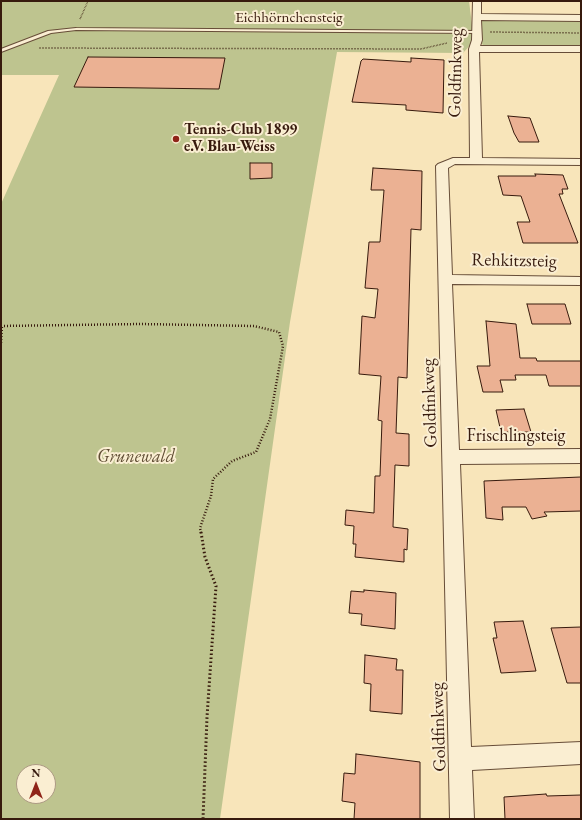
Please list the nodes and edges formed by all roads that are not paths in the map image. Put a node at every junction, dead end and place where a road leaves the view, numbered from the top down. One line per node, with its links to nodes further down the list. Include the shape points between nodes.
1 (484, 4): 2 (street, Goldfinkweg); 3 (street)
2 (477, 17): 3 (street); 5 (street, Goldfinkweg)
3 (515, 18): 4 (street)
4 (581, 18)
5 (472, 32): 6 (street, Goldfinkweg, via 477,40); 8 (lane, Eichhörnchensteig, via 76,28 50,32)
6 (474, 49): 7 (street); 9 (street, Goldfinkweg)
7 (581, 49)
8 (1, 51)
9 (476, 162): 10 (street); 11 (street, Goldfinkweg, via 452,161 442,166)
10 (581, 162)
11 (446, 279): 12 (street, Rehkitzsteig); 14 (street, Goldfinkweg)
12 (581, 280)
13 (581, 456): 14 (street, Frischlingsteig)
14 (452, 457): 16 (street, Goldfinkweg)
15 (581, 753): 16 (street)
16 (460, 759): 17 (street, Goldfinkweg)
17 (462, 819)

